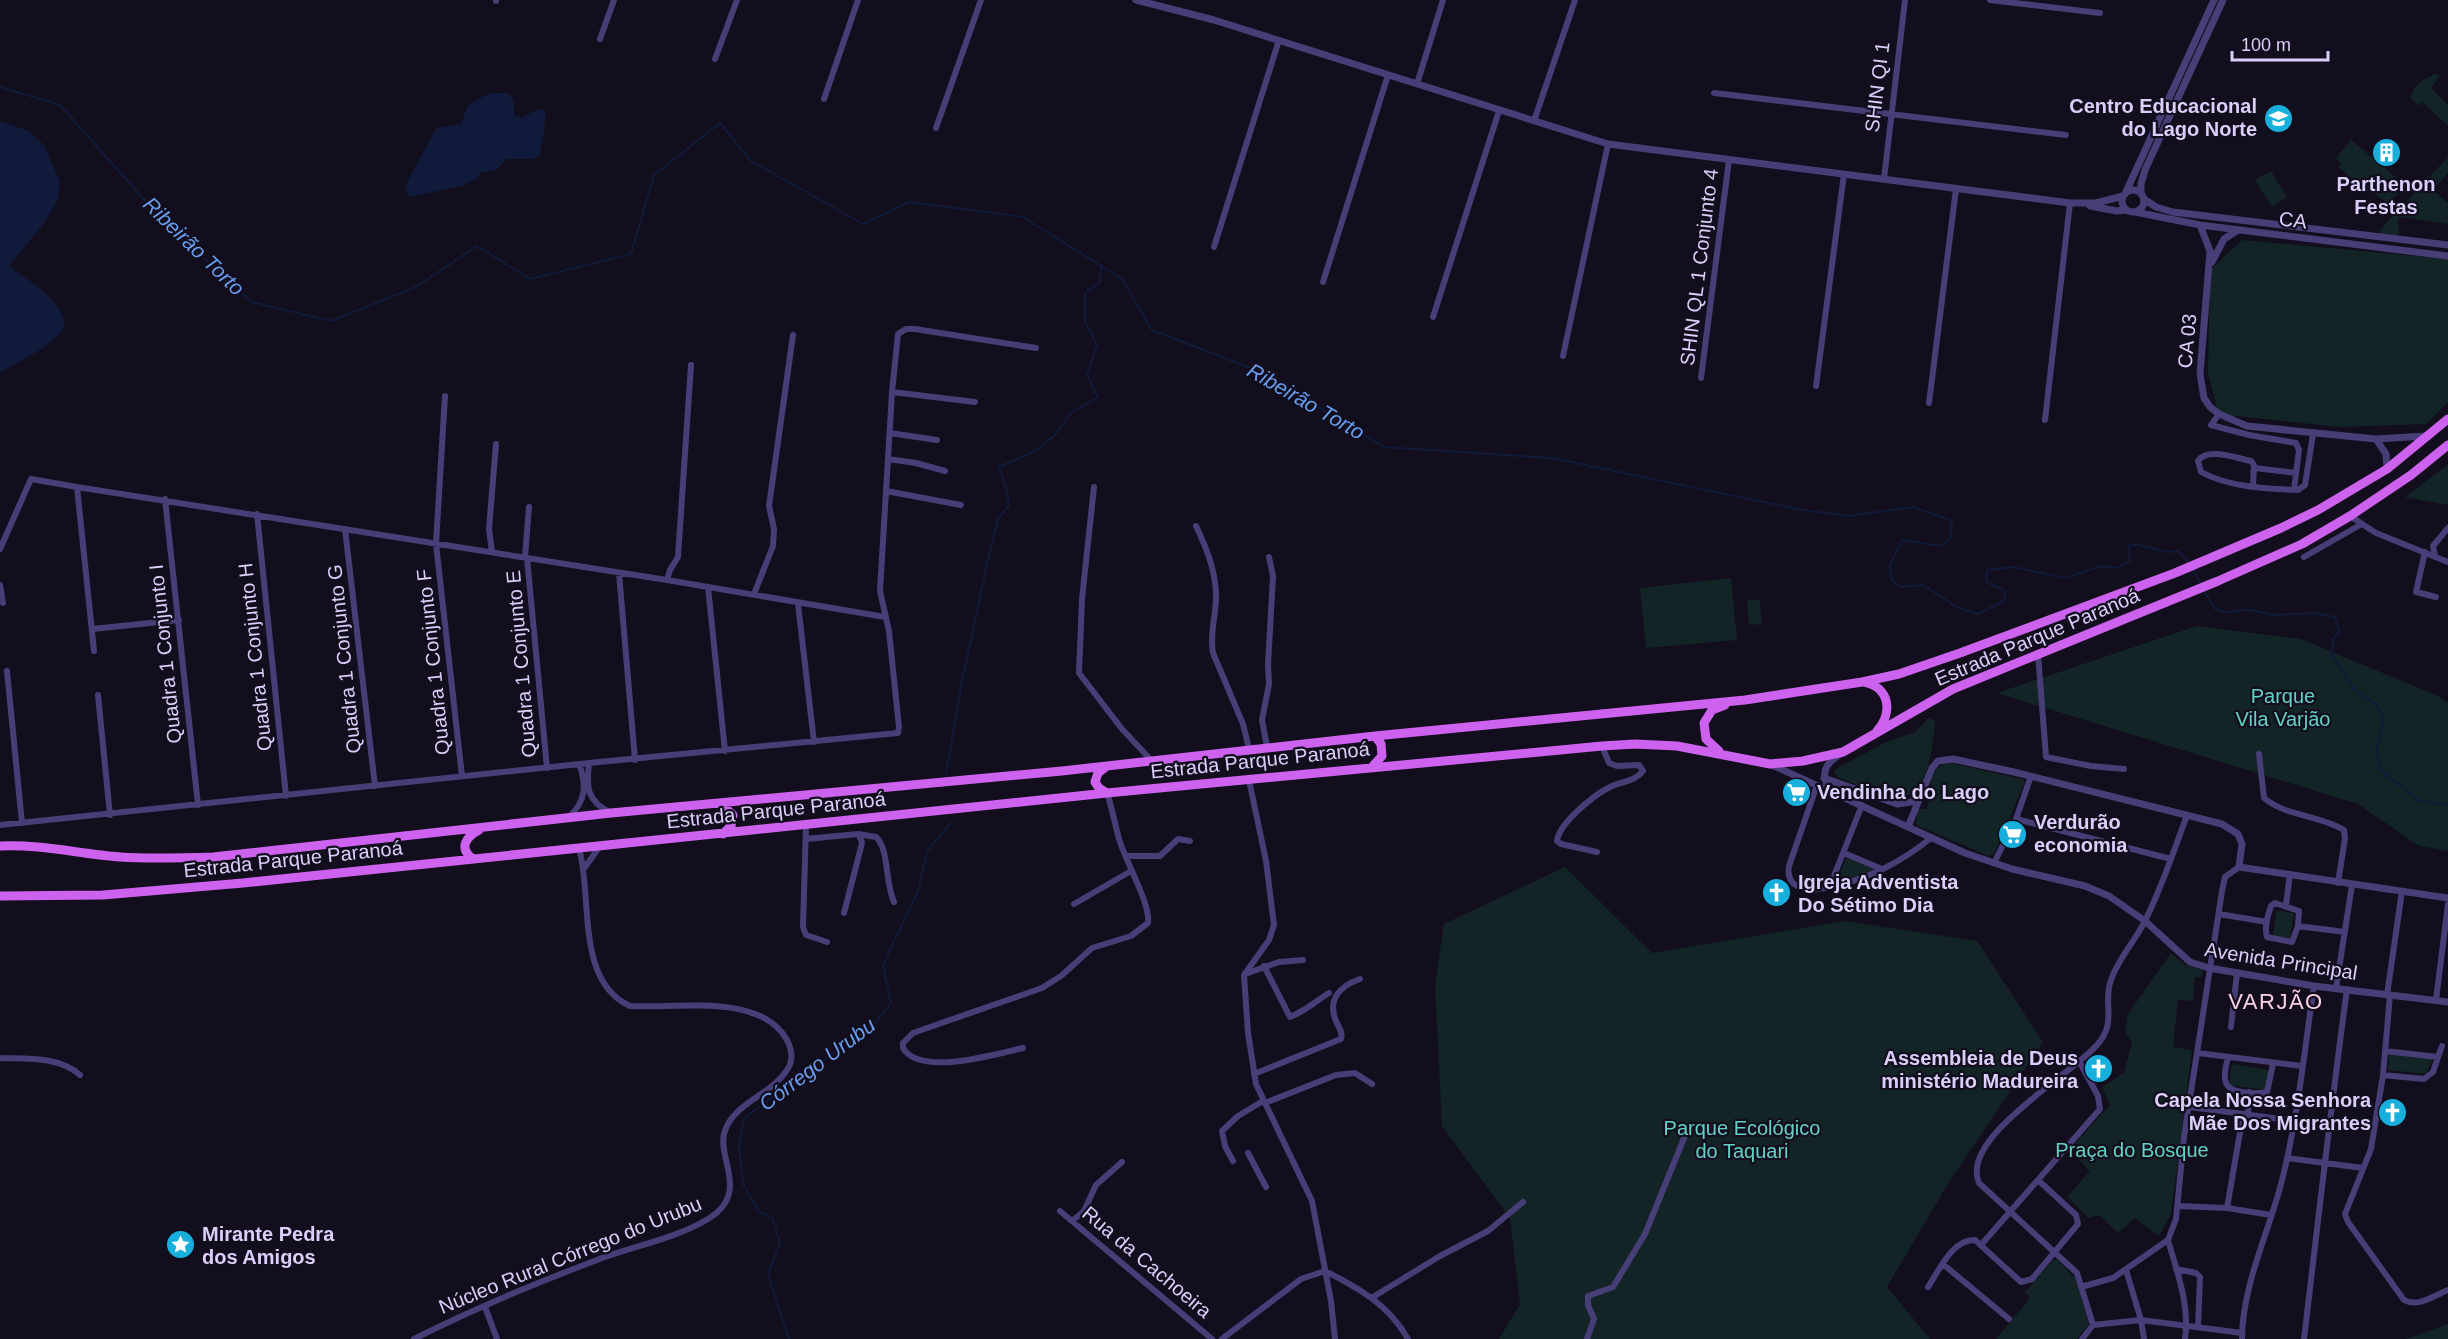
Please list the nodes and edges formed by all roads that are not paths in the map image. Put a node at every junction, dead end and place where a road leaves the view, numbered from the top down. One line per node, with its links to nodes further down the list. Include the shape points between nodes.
1 (614, 0): 13 (street)
2 (737, 0): 15 (street)
3 (858, 0): 19 (street)
4 (981, 0): 23 (street)
5 (1136, 0): 14 (street)
6 (1443, 0): 17 (street)
7 (1575, 0): 22 (street)
8 (1905, 0): 21 (street, SHIN QI 1)
9 (1990, 0): 12 (street)
10 (2214, 0): 30 (street)
11 (2223, 0): 31 (street, via 2145,170)
12 (2100, 14)
13 (600, 39)
14 (1278, 40): 16 (street); 39 (street)
15 (715, 59)
16 (1388, 75): 17 (street); 42 (street)
17 (1417, 84): 20 (street)
18 (1714, 93): 21 (street)
19 (824, 99)
20 (1499, 111): 22 (street); 43 (street)
21 (1890, 114): 24 (street); 28 (street, SHIN QI 1)
22 (1534, 121): 25 (street)
23 (936, 128)
24 (2066, 135)
25 (1608, 144): 26 (street); 46 (street)
26 (1729, 160): 27 (street); 48 (street, SHIN QL 1 Conjunto 4)
27 (1844, 174): 28 (street); 49 (street)
28 (1884, 179): 29 (street)
29 (1956, 189): 32 (street); 53 (street)
30 (2124, 195): 31 (street, via 2133,190); 33 (street); 34 (street, via 2122,205)
31 (2143, 196): 35 (street, via 2142,207); 38 (street, CA, via 2156,207 2173,212)
32 (2070, 203): 33 (street); 56 (street)
33 (2085, 204): 34 (street)
34 (2126, 210): 35 (street)
35 (2135, 212): 36 (street, CA)
36 (2200, 225): 37 (street, CA); 41 (street, CA 03, via 2208,242)
37 (2238, 230): 40 (street, CA); 41 (street, CA 03, via 2224,239)
38 (2448, 245)
39 (1214, 247)
40 (2448, 255)
41 (2211, 265): 54 (street, CA 03, via 2200,383 2204,398)
42 (1323, 282)
43 (1433, 317)
44 (793, 335): 96 (street, via 769,506 773,546)
45 (1036, 348): 50 (street, via 906,329 898,334)
46 (1563, 356)
47 (691, 365): 93 (street, via 678,557)
48 (1701, 378)
49 (1816, 386)
50 (892, 392): 52 (street); 57 (street)
51 (445, 396): 83 (street, Quadra 1 Conjunto F)
52 (975, 402)
53 (1929, 403)
54 (2219, 414): 58 (street, via 2247,426); 68 (street, CA 03, via 2211,425 2296,443)
55 (2448, 419): 59 (main road, Estrada Parque Paranoá)
56 (2045, 420)
57 (890, 433): 61 (street); 64 (street)
58 (2313, 434): 60 (street); 72 (street, via 2305,485)
59 (2428, 436): 60 (street); 66 (main road, Estrada Parque Paranoá)
60 (2376, 439): 66 (street, via 2386,454)
61 (937, 440)
62 (496, 444): 85 (street, via 489,529)
63 (2448, 445): 78 (main road, Estrada Parque Paranoá, via 2411,476)
64 (888, 459): 67 (street); 73 (street)
65 (2255, 468): 68 (street); 69 (street); 69 (street, via 2251,461 2208,453 2198,461 2199,470 2205,474)
66 (2387, 469): 106 (main road, Estrada Parque Paranoá, via 2318,510 2209,560 1906,671)
67 (945, 471)
68 (2296, 472): 72 (street, CA 03)
69 (2253, 486): 72 (street)
70 (77, 487): 74 (street); 84 (street, via 31,479); 102 (street)
71 (1094, 487): 120 (street, via 1078,670)
72 (2294, 490)
73 (886, 491): 75 (street); 100 (street, via 880,591)
74 (165, 500): 77 (street); 101 (street, Quadra 1 Conjunto I)
75 (961, 505)
76 (529, 507): 88 (street, Quadra 1 Conjunto E)
77 (257, 514): 82 (street); 136 (street, Quadra 1 Conjunto H)
78 (2350, 516): 79 (street); 104 (main road, Estrada Parque Paranoá, via 2302,544)
79 (2360, 525): 86 (street); 90 (street)
80 (1196, 526): 114 (street, via 1212,566 1216,594 1213,653 1243,724)
81 (2448, 528): 87 (street, via 2433,546)
82 (345, 529): 83 (street); 133 (street, Quadra 1 Conjunto G)
83 (436, 544): 85 (street); 129 (street, Quadra 1 Conjunto F)
84 (0, 549)
85 (492, 552): 88 (street)
86 (2424, 552): 87 (street); 97 (street, via 2416,592)
87 (2435, 556): 91 (street)
88 (526, 557): 92 (street); 126 (street, Quadra 1 Conjunto E)
89 (1269, 557): 113 (street, via 1273,576 1269,684 1262,720)
90 (2304, 557)
91 (2448, 562)
92 (619, 573): 93 (street); 119 (street)
93 (668, 580): 95 (street)
94 (0, 585): 98 (street)
95 (708, 587): 96 (street); 115 (street)
96 (754, 594): 99 (street)
97 (2436, 597)
98 (3, 603)
99 (798, 603): 100 (street); 111 (street)
100 (885, 617): 111 (street, via 897,733)
101 (179, 620): 102 (street); 139 (street, Quadra 1 Conjunto I)
102 (92, 629): 103 (street)
103 (94, 651)
104 (2038, 654): 109 (main road, Estrada Parque Paranoá, via 1953,689); 127 (street, via 2046,757)
105 (7, 670): 146 (street)
106 (1862, 682): 108 (main road, Estrada Parque Paranoá); 109 (main road, via 1875,686 1888,703 1886,718)
107 (98, 695): 142 (street)
108 (1744, 700): 110 (main road, Estrada Parque Paranoá); 118 (main road, via 1712,710 1704,723 1709,744)
109 (1874, 735): 116 (main road, Estrada Parque Paranoá)
110 (1375, 736): 113 (main road, Estrada Parque Paranoá); 125 (main road, via 1381,744 1382,756)
111 (814, 742): 115 (street)
112 (1602, 746): 118 (main road, Estrada Parque Paranoá, via 1677,746); 125 (main road, Estrada Parque Paranoá); 159 (street, via 1609,764 1639,765 1643,771 1592,800 1558,835 1561,844)
113 (1267, 747): 114 (main road, Estrada Parque Paranoá)
114 (1249, 749): 120 (main road, Estrada Parque Paranoá)
115 (725, 751): 119 (street)
116 (1844, 752): 123 (main road, Estrada Parque Paranoá); 130 (street, via 1830,761)
117 (2259, 754): 170 (street, via 2264,798 2344,830)
118 (1730, 756): 123 (main road, Estrada Parque Paranoá)
119 (635, 760): 121 (street)
120 (1151, 760): 124 (main road, Estrada Parque Paranoá)
121 (589, 763): 122 (street); 141 (street, via 591,797)
122 (579, 764): 126 (street); 144 (street, via 584,794 578,809)
123 (1770, 764): 132 (street, Avenida Principal)
124 (1109, 765): 135 (main road, via 1098,773 1095,782); 138 (main road, Estrada Parque Paranoá)
125 (1372, 767): 131 (main road, Estrada Parque Paranoá)
126 (547, 768): 129 (street)
127 (2124, 769)
128 (2031, 776): 137 (street, via 1944,759 1932,768); 143 (street); 145 (street)
129 (462, 777): 133 (street)
130 (1824, 778): 134 (street); 137 (street, via 1897,804)
131 (1249, 780): 135 (main road, Estrada Parque Paranoá); 192 (street, via 1274,925 1269,940)
132 (1817, 785): 134 (street, Avenida Principal); 172 (street, via 1788,872 1792,883 1803,889)
133 (375, 786): 136 (street)
134 (1829, 790): 140 (street, Avenida Principal)
135 (1107, 793): 148 (main road, Estrada Parque Paranoá); 161 (street)
136 (286, 796): 139 (street)
137 (1917, 801): 149 (street)
138 (722, 804): 141 (main road, Estrada Parque Paranoá); 151 (main road, via 733,815 731,826)
139 (198, 805): 142 (street)
140 (1862, 805): 149 (street, Avenida Principal); 160 (street)
141 (611, 813): 144 (main road, Estrada Parque Paranoá)
142 (110, 814): 146 (street)
143 (2187, 815): 163 (street); 166 (street, via 2222,824 2238,834 2242,844)
144 (568, 818): 150 (main road, Estrada Parque Paranoá)
145 (2016, 819): 163 (street); 164 (street)
146 (22, 823): 147 (street)
147 (0, 825)
148 (806, 826): 151 (main road, Estrada Parque Paranoá); 154 (street)
149 (1908, 827): 153 (street, Avenida Principal)
150 (481, 828): 156 (main road, Estrada Parque Paranoá, via 165,859); 162 (main road, via 464,843 465,852)
151 (723, 834): 157 (main road, Estrada Parque Paranoá)
152 (858, 834): 154 (street); 176 (street, via 876,837 884,846 887,885); 180 (street, via 861,847)
153 (1931, 838): 164 (street, Avenida Principal); 167 (street)
154 (806, 839): 186 (street, via 803,927 806,935)
155 (1190, 841): 161 (street, via 1178,839 1157,857)
156 (0, 846)
157 (600, 846): 158 (main road, Estrada Parque Paranoá); 165 (street)
158 (579, 848): 162 (main road, Estrada Parque Paranoá); 165 (street, Núcleo Rural Córrego do Urubu)
159 (1597, 852)
160 (1844, 853): 167 (street); 172 (street)
161 (1126, 856): 168 (street)
162 (473, 859): 174 (main road, Estrada Parque Paranoá, via 193,888 76,896)
163 (2171, 859): 182 (street)
164 (1994, 863): 182 (street, Avenida Principal, via 2085,886 2119,901)
165 (585, 867): 248 (street, Núcleo Rural Córrego do Urubu, via 592,954 604,983 618,1000 630,1006 749,1011 779,1029 792,1059 780,1078 745,1104 726,1127 730,1185 720,1210 692,1226 591,1262)
166 (2240, 867): 169 (street); 181 (street, via 2225,877)
167 (1882, 869): 172 (street)
168 (1131, 871): 177 (street); 203 (street, via 1147,904 1149,918 1144,927 1131,936 1092,948 1042,988 913,1033 903,1043 910,1056 942,1063)
169 (2290, 874): 170 (street); 179 (street)
170 (2338, 883): 171 (street)
171 (2352, 885): 173 (street); 185 (street)
172 (1830, 886)
173 (2402, 891): 175 (street); 198 (street)
174 (0, 896)
175 (2448, 898)
176 (894, 902)
177 (1074, 904)
178 (2448, 904): 187 (street)
179 (2286, 905): 183 (street, via 2271,906); 184 (street, via 2299,911)
180 (844, 913)
181 (2219, 914): 183 (street); 190 (street)
182 (2145, 921): 190 (street, Avenida Principal, via 2184,959); 209 (street, via 2111,979 2108,1028)
183 (2267, 922): 184 (street, via 2267,937 2292,942)
184 (2298, 926): 185 (street)
185 (2345, 932): 195 (street)
186 (827, 942)
187 (2446, 945): 199 (street)
188 (1303, 960): 189 (street)
189 (1264, 966): 192 (street); 197 (street, via 1290,1017)
190 (2209, 968): 191 (street, Avenida Principal); 205 (street)
191 (2237, 973): 194 (street, Avenida Principal); 201 (street)
192 (1244, 975): 212 (street)
193 (1360, 979): 212 (street, via 1343,986 1332,1004 1341,1039)
194 (2314, 986): 195 (street, Avenida Principal); 211 (street)
195 (2336, 988): 196 (street, Avenida Principal)
196 (2347, 989): 198 (street, Avenida Principal); 226 (street)
197 (1329, 993)
198 (2389, 995): 199 (street, Avenida Principal); 204 (street)
199 (2436, 1000): 200 (street, Avenida Principal)
200 (2448, 1002)
201 (2231, 1027)
202 (2442, 1046): 206 (street)
203 (1023, 1048)
204 (2385, 1051): 206 (street); 214 (street)
205 (2198, 1053): 208 (street); 218 (street)
206 (2438, 1057): 214 (street, via 2433,1072 2424,1079)
207 (0, 1058): 213 (street, via 56,1062)
208 (2228, 1058): 210 (street); 216 (street, via 2227,1085)
209 (2080, 1063): 228 (street, via 2098,1096 2100,1108); 234 (street, via 2002,1124 1981,1156 1979,1184)
210 (2273, 1064): 211 (street); 216 (street, via 2267,1092)
211 (2302, 1066): 220 (street)
212 (1254, 1074): 217 (street)
213 (80, 1075)
214 (2383, 1075): 227 (street, via 2371,1149)
215 (1371, 1084): 217 (street, via 1355,1073 1336,1076)
216 (2249, 1092): 219 (street)
217 (1264, 1102): 224 (street, via 1238,1116 1222,1131); 243 (street, via 1312,1201)
218 (2190, 1107): 219 (street); 231 (street, via 2180,1164)
219 (2246, 1114): 220 (street); 232 (street)
220 (2295, 1121): 223 (street)
221 (1689, 1126): 261 (street, via 1645,1234 1613,1287 1588,1296 1594,1319)
222 (1248, 1153): 229 (street)
223 (2287, 1158): 226 (street); 235 (street)
224 (1233, 1161)
225 (1122, 1162): 236 (street, via 1096,1185 1084,1211)
226 (2323, 1163): 227 (street); 265 (street)
227 (2363, 1168): 246 (street, via 2344,1214 2348,1222 2404,1300 2418,1303)
228 (2038, 1180): 234 (street); 239 (street, via 2079,1221)
229 (1266, 1187)
230 (1523, 1202): 247 (street, via 1488,1231)
231 (2178, 1206): 232 (street); 237 (street)
232 (2227, 1208): 235 (street)
233 (1060, 1211): 236 (street, Rua da Cachoeira)
234 (2009, 1213): 238 (street); 239 (street)
235 (2271, 1215): 254 (street, via 2252,1276)
236 (1072, 1221): 257 (street, Rua da Cachoeira)
237 (2168, 1240): 241 (street); 242 (street)
238 (1981, 1245): 239 (street, via 2024,1282 2032,1279); 240 (street, via 1975,1240 1961,1243)
239 (2054, 1252): 245 (street, via 2077,1273)
240 (1944, 1265): 244 (street); 249 (street)
241 (2126, 1269): 245 (street, via 2106,1281); 250 (street)
242 (2176, 1269): 252 (street); 253 (street, via 2200,1277)
243 (1325, 1271): 247 (street); 258 (street, via 1301,1280); 259 (street)
244 (1928, 1287)
245 (2081, 1287): 251 (street)
246 (2448, 1290)
247 (1373, 1297): 260 (street)
248 (485, 1307): 255 (street, Núcleo Rural Córrego do Urubu); 256 (street)
249 (2009, 1320)
250 (2141, 1320): 251 (street); 252 (street); 263 (street)
251 (2093, 1325): 262 (street)
252 (2187, 1326): 253 (street); 264 (street)
253 (2198, 1327): 254 (street)
254 (2242, 1336)
255 (414, 1339)
256 (497, 1339)
257 (1212, 1339)
258 (1222, 1339)
259 (1335, 1339)
260 (1408, 1339)
261 (1587, 1339)
262 (2082, 1339)
263 (2144, 1339)
264 (2185, 1339)
265 (2304, 1339)

